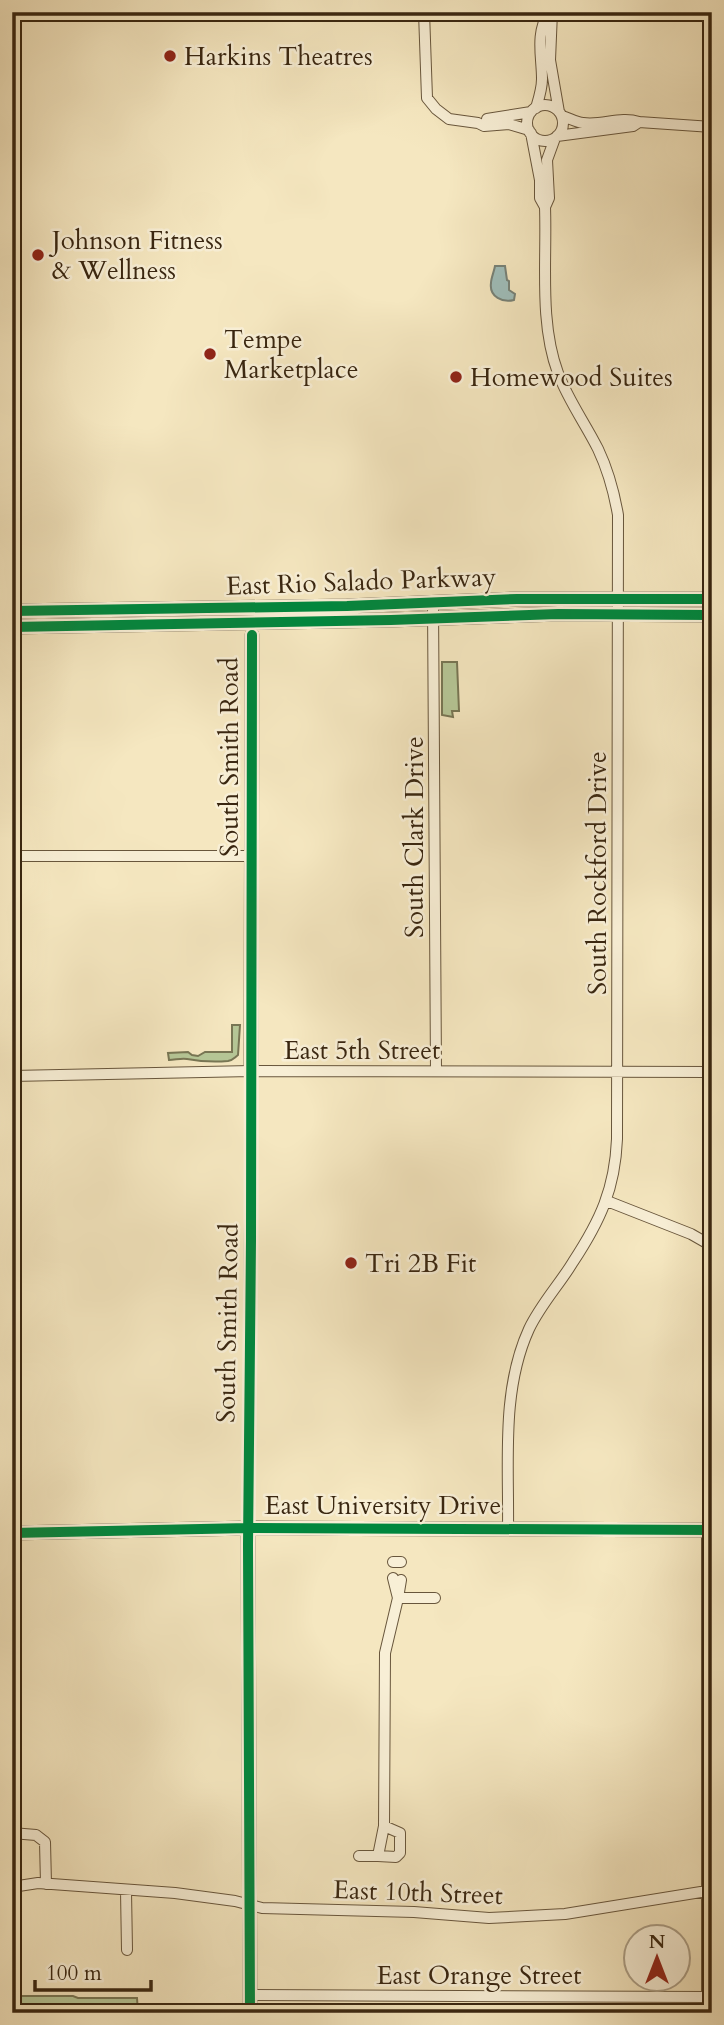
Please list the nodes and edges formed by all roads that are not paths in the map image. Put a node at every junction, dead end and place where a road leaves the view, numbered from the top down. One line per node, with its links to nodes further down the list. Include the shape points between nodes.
1 (424, 12): 6 (street, via 427,98 449,119)
2 (551, 12): 3 (street, via 540,36 542,82); 4 (street, via 550,60)
3 (534, 110): 4 (street, via 549,106); 6 (street); 8 (street, via 528,121)
4 (561, 114): 5 (street, via 581,123); 9 (street, via 563,125)
5 (639, 122): 7 (street); 9 (street)
6 (478, 123): 8 (street, via 509,124)
7 (712, 127)
8 (530, 132): 9 (street, via 544,141); 10 (street, South Rockford Drive)
9 (556, 137): 10 (street, South Rockford Drive, via 547,160 550,198)
10 (545, 207): 12 (street, South Rockford Drive, via 548,338 564,388 612,485 618,515)
11 (712, 599): 12 (main road, East Rio Salado Parkway)
12 (618, 600): 13 (main road, East Rio Salado Parkway); 16 (street, South Rockford Drive)
13 (433, 604): 14 (main road, East Rio Salado Parkway); 18 (street, South Clark Drive)
14 (253, 607): 15 (main road, East Rio Salado Parkway); 20 (street, South Smith Road)
15 (12, 611)
16 (617, 614): 17 (main road, East Rio Salado Parkway); 18 (main road, East Rio Salado Parkway); 25 (street, South Rockford Drive)
17 (712, 615)
18 (434, 619): 20 (main road, East Rio Salado Parkway); 24 (street, South Clark Drive)
19 (12, 627): 20 (main road, East Rio Salado Parkway)
20 (253, 627): 22 (main road, South Smith Road)
21 (12, 856): 22 (street)
22 (251, 856): 23 (main road, South Smith Road)
23 (251, 1071): 24 (street, East 5th Street); 27 (street, East 5th Street); 30 (street, South Smith Road)
24 (436, 1071): 25 (street, East 5th Street)
25 (618, 1072): 26 (street, East 5th Street); 28 (street, South Rockford Drive, via 617,1153)
26 (712, 1072)
27 (12, 1076)
28 (607, 1201): 29 (street); 31 (street, South Rockford Drive, via 529,1328 519,1357 509,1424)
29 (712, 1246)
30 (248, 1528): 31 (main road, East University Drive); 33 (main road, East University Drive); 45 (main road, South Smith Road)
31 (508, 1528): 32 (main road, East University Drive)
32 (710, 1530): 44 (street)
33 (12, 1533)
34 (397, 1576): 35 (street)
35 (398, 1598): 36 (street); 37 (street, via 385,1653)
36 (435, 1598)
37 (384, 1826): 40 (street); 40 (street, via 400,1833 400,1853)
38 (12, 1833): 41 (street, via 36,1835 45,1842)
39 (359, 1856): 40 (street)
40 (378, 1856)
41 (47, 1884): 42 (street, East 10th Street); 43 (street, East 10th Street)
42 (12, 1887)
43 (126, 1891): 45 (street, East 10th Street, via 175,1893); 46 (street)
44 (707, 1891): 45 (street, East 10th Street, via 565,1914 489,1918); 48 (street)
45 (250, 1905): 47 (main road, South Smith Road)
46 (127, 1950)
47 (251, 1995): 48 (street, East Orange Street); 49 (main road, South Smith Road)
48 (707, 1997): 50 (street)
49 (250, 2013)
50 (707, 2013)

